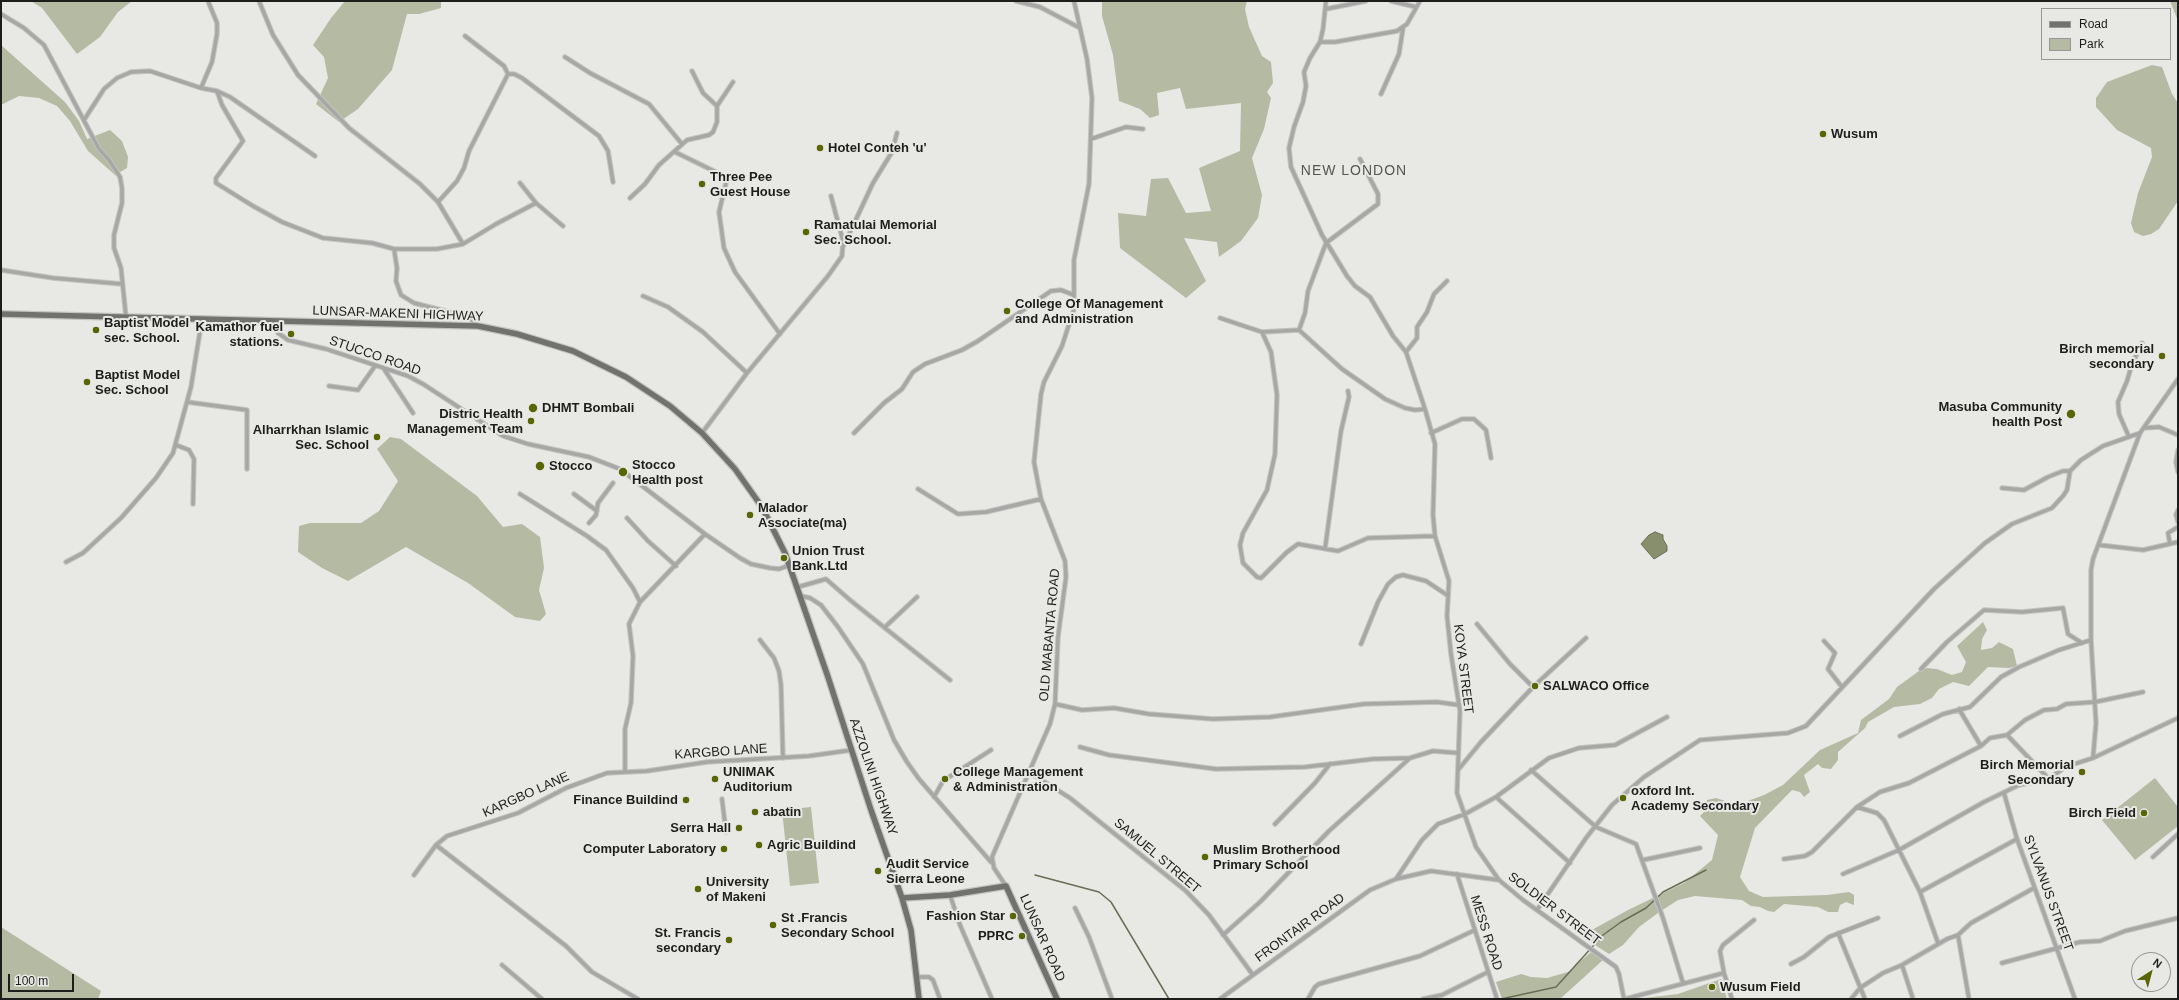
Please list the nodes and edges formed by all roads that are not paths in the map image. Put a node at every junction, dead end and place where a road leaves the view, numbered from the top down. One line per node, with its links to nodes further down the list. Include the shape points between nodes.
1 (208, 1): 20 (street, via 217,23 217,34 212,62)
2 (259, 1): 36 (street, via 273,35 307,85 349,128 420,184)
3 (1016, 1): 12 (street, via 1040,7)
4 (1074, 1): 12 (street, OLD MABANTA ROAD)
5 (1326, 1): 10 (street)
6 (1366, 1): 10 (street)
7 (1391, 1): 9 (street)
8 (1420, 1): 9 (street)
9 (1416, 8): 13 (street)
10 (1326, 9): 15 (street)
11 (1, 14): 24 (street, via 44,44)
12 (1080, 28): 27 (street, OLD MABANTA ROAD, via 1091,85)
13 (1403, 28): 15 (street, via 1335,42); 22 (street, via 1397,60)
14 (464, 36): 18 (street, via 504,66)
15 (1320, 42): 39 (street, via 1306,66 1303,102 1294,127 1289,156 1296,181)
16 (565, 57): 28 (street, via 590,74 649,104)
17 (692, 71): 23 (street, via 703,93)
18 (508, 74): 32 (street, via 522,78 599,136 608,151); 36 (street, via 469,151 457,181)
19 (733, 82): 23 (street)
20 (201, 88): 21 (street); 24 (street, via 150,71 131,72 117,78 104,89)
21 (217, 91): 30 (street, via 230,97); 42 (street, via 222,105 243,141 216,178 216,182 253,206 297,229 323,238 372,242)
22 (1381, 94)
23 (717, 106): 28 (street, via 713,132)
24 (84, 120): 45 (street, via 121,182 122,203 114,235 114,248 121,268)
25 (1143, 129): 27 (street, via 1126,127)
26 (896, 133): 41 (street, via 892,152 867,195)
27 (1091, 140): 46 (street, OLD MABANTA ROAD, via 1089,184 1074,260)
28 (682, 144): 29 (street)
29 (675, 152): 35 (street); 56 (street, via 726,179 719,212 724,248 734,272)
30 (314, 156)
31 (1360, 159): 39 (street, via 1378,194 1378,204)
32 (613, 182)
33 (520, 183): 37 (street)
34 (831, 196): 41 (street)
35 (630, 198)
36 (438, 202): 40 (street)
37 (536, 203): 38 (street); 40 (street)
38 (563, 226)
39 (1326, 243): 54 (street, via 1308,291 1305,313); 58 (street, via 1355,286 1370,297 1393,336)
40 (464, 244): 42 (street, via 437,249)
41 (844, 246): 56 (street, via 842,256 828,276)
42 (394, 249): 53 (street, via 396,281 401,295 414,303 468,317)
43 (1, 270): 45 (street)
44 (1447, 281): 58 (street, via 1434,294 1427,312 1417,327 1417,338)
45 (122, 284): 49 (street)
46 (1074, 295): 71 (street, via 1061,290 1051,291 978,341 925,364 913,372 902,389); 86 (street, OLD MABANTA ROAD, via 1074,309 1062,346 1044,382 1041,394 1034,462)
47 (643, 296): 61 (street, via 668,307 703,332)
48 (1, 314): 49 (main road, LUNSAR-MAKENI HIGHWAY)
49 (126, 317): 51 (main road, LUNSAR-MAKENI HIGHWAY)
50 (1220, 318): 55 (street)
51 (202, 319): 52 (main road, LUNSAR-MAKENI HIGHWAY); 65 (street)
52 (272, 320): 53 (main road, LUNSAR-MAKENI HIGHWAY); 59 (street, STUCCO ROAD, via 283,338)
53 (478, 326): 70 (main road, LUNSAR-MAKENI HIGHWAY, via 551,343 598,362 647,390)
54 (1299, 330): 55 (street); 66 (street, via 1342,369 1385,399 1411,410)
55 (1262, 332): 99 (street, via 1271,352 1276,395 1274,454 1267,490 1243,533 1240,557 1247,568 1261,578 1296,546)
56 (780, 334): 61 (street)
57 (2142, 343): 74 (street, via 2118,402 2119,414)
58 (1406, 352): 66 (street, KOYA STREET)
59 (376, 366): 60 (street, STUCCO ROAD); 63 (street, via 358,390)
60 (384, 369): 67 (street); 94 (street, STUCCO ROAD, via 408,376 423,384 503,436 589,457 620,468)
61 (748, 373): 70 (street)
62 (2178, 379): 68 (street)
63 (329, 386)
64 (1348, 391): 99 (street)
65 (187, 402): 75 (street); 78 (street, via 247,410)
66 (1425, 409): 69 (street, KOYA STREET)
67 (413, 413)
68 (2144, 428): 72 (street); 73 (street, via 2159,427)
69 (1431, 432): 77 (street, via 1462,419 1474,419 1486,430); 95 (street, KOYA STREET, via 1434,444)
70 (702, 433): 101 (main road, LUNSAR-MAKENI HIGHWAY, via 749,488 771,523)
71 (854, 433)
72 (2140, 433): 74 (street); 97 (street)
73 (2178, 435)
74 (2129, 437): 79 (street, via 2103,446 2081,460)
75 (176, 445): 87 (street, via 189,450 194,459); 100 (street, via 156,478 121,518 76,558)
76 (2178, 450): 80 (street)
77 (1491, 458)
78 (247, 469)
79 (2070, 471): 82 (street, via 2048,477 2024,490); 119 (street, via 2067,490 2059,502 2046,511 2012,524 1985,543 1934,589)
80 (2178, 472)
81 (613, 484): 89 (street, via 598,503)
82 (2002, 488)
83 (918, 489): 86 (street, via 958,514 986,512)
84 (520, 494): 107 (street, via 606,550)
85 (574, 494): 89 (street)
86 (1041, 498): 122 (street, OLD MABANTA ROAD, via 1066,568 1058,637)
87 (193, 504)
88 (2178, 510): 91 (street)
89 (597, 511): 92 (street)
90 (627, 518): 102 (street, via 648,542)
91 (2178, 522)
92 (590, 523)
93 (2178, 527): 98 (street, via 2168,533)
94 (705, 534): 101 (street, STUCCO ROAD, via 752,564 778,569); 102 (street)
95 (1435, 536): 99 (street, via 1368,538 1338,551); 104 (street, KOYA STREET, via 1447,570)
96 (2178, 542): 98 (street)
97 (2099, 544): 98 (street, via 2143,550); 112 (street, via 2091,570)
98 (2170, 544)
99 (1325, 549)
100 (66, 562)
101 (790, 565): 103 (main road, AZZOLINI HIGHWAY)
102 (676, 566): 107 (street)
103 (798, 587): 105 (main road, AZZOLINI HIGHWAY); 109 (street, via 826,579)
104 (1447, 595): 115 (street, via 1426,581 1403,575 1396,577 1388,584 1378,602); 123 (street, KOYA STREET, via 1450,654)
105 (801, 596): 131 (main road, AZZOLINI HIGHWAY); 144 (street, via 821,604 852,647 871,681 894,740)
106 (917, 597): 109 (street)
107 (640, 602): 140 (street, via 629,624 633,656 632,703 624,729)
108 (1477, 624): 118 (street, via 1510,664)
109 (885, 627): 117 (street)
110 (1586, 638): 118 (street)
111 (760, 640): 134 (street, via 774,658 779,671)
112 (2091, 640): 114 (street); 121 (street)
113 (1824, 641): 119 (street, via 1834,653 1828,669)
114 (2082, 643): 116 (street, via 2067,630 2064,608 2022,612 1984,610); 124 (street, via 2010,671 1973,705)
115 (1361, 644)
116 (1921, 669)
117 (950, 680)
118 (1534, 687): 138 (street)
119 (1842, 687): 150 (street, via 1802,729 1788,733 1700,740 1628,790 1612,805)
120 (2143, 692): 121 (street)
121 (2096, 702): 127 (street, via 2066,704 2057,709 2044,710 2025,720); 136 (street)
122 (1055, 704): 123 (street, via 1082,710 1114,708 1149,714 1213,719 1270,717 1364,704 1437,702); 141 (street, OLD MABANTA ROAD, via 1046,735)
123 (1459, 705): 133 (street, KOYA STREET)
124 (1959, 709): 128 (street, via 1943,714); 129 (street)
125 (1667, 717): 139 (street, via 1615,745 1563,752)
126 (2178, 718): 136 (street)
127 (2007, 735): 129 (street, via 1990,738); 142 (street)
128 (1900, 736)
129 (1981, 746): 147 (street, via 1909,783 1880,792)
130 (1080, 747): 137 (street, via 1109,754 1216,769 1256,770)
131 (852, 750): 134 (street, KARGBO LANE); 171 (main road, AZZOLINI HIGHWAY)
132 (991, 750): 144 (street, via 943,780)
133 (1458, 753): 135 (street, via 1433,751); 138 (street, KOYA STREET)
134 (783, 758): 140 (street, KARGBO LANE, via 707,762)
135 (1410, 758): 137 (street); 179 (street, via 1329,831 1260,902)
136 (2093, 758): 142 (street, via 2065,767)
137 (1330, 764): 149 (street, via 1315,784)
138 (1458, 770): 148 (street, KOYA STREET, via 1457,793)
139 (1531, 770): 145 (street); 150 (street)
140 (625, 772): 154 (street, KARGBO LANE, via 607,773 566,788 518,813 452,834)
141 (1029, 772): 160 (street, OLD MABANTA ROAD, via 994,850); 179 (street, SAMUEL STREET, via 1070,798 1186,891 1209,915)
142 (2049, 779): 143 (street, via 2019,785)
143 (2004, 793): 153 (street, SYLVANUS STREET); 156 (street)
144 (934, 797): 160 (street)
145 (1496, 797): 148 (street); 161 (street)
146 (722, 799): 151 (street)
147 (1857, 807): 156 (street, via 1877,813 1884,820); 158 (street, via 1812,852 1805,856)
148 (1465, 814): 165 (street, via 1438,824 1429,831); 166 (street, KOYA STREET, via 1476,847)
149 (1275, 824)
150 (1596, 827): 159 (street, via 1632,841 1639,848); 161 (street)
151 (726, 832)
152 (2178, 834): 157 (street)
153 (2018, 839): 168 (street, SYLVANUS STREET); 169 (street)
154 (436, 844): 164 (street, KARGBO LANE); 195 (street, via 566,946 592,972)
155 (1700, 848): 159 (street)
156 (1899, 850): 163 (street); 169 (street)
157 (2153, 857)
158 (1784, 859)
159 (1643, 860): 191 (street)
160 (992, 862): 167 (street)
161 (1570, 863): 173 (street)
162 (1457, 874): 165 (street, SOLDIER STREET, via 1431,871); 166 (street, SOLDIER STREET); 177 (street, MESS ROAD)
163 (1843, 874)
164 (414, 875)
165 (1396, 879): 189 (street, FRONTAIR ROAD, via 1360,896)
166 (1499, 880): 173 (street, SOLDIER STREET)
167 (1006, 886): 170 (main road); 199 (main road, LUNSAR ROAD)
168 (2034, 888): 180 (street, via 1971,923); 182 (street, SYLVANUS STREET)
169 (1920, 892): 181 (street)
170 (950, 895): 171 (main road); 198 (street)
171 (902, 898): 190 (main road, AZZOLINI HIGHWAY, via 911,930)
172 (1075, 908): 200 (street, via 1089,937)
173 (1537, 910): 204 (street, SOLDIER STREET, via 1616,967)
174 (1878, 918): 178 (street)
175 (2178, 918): 182 (street, via 2100,940)
176 (1754, 920): 188 (street, via 1723,945 1720,951)
177 (1475, 930): 187 (street, MESS ROAD); 202 (street, via 1420,956 1319,984)
178 (1838, 933): 184 (street); 192 (street)
179 (1223, 935): 189 (street, SAMUEL STREET)
180 (1958, 935): 181 (street); 209 (street)
181 (1938, 943): 186 (street)
182 (2057, 948): 183 (street); 210 (street, SYLVANUS STREET)
183 (2002, 963)
184 (1791, 964)
185 (502, 965): 194 (street)
186 (1902, 965): 192 (street); 208 (street)
187 (1488, 972): 193 (street, MESS ROAD); 203 (street, via 1442,995)
188 (1724, 972): 191 (street); 205 (street)
189 (1253, 975): 201 (street, FRONTAIR ROAD)
190 (917, 977): 196 (main road, AZZOLINI HIGHWAY); 197 (street, via 929,977 933,980)
191 (1683, 983): 204 (street)
192 (1860, 988): 206 (street); 207 (street)
193 (1496, 998)
194 (542, 999)
195 (638, 999)
196 (919, 999)
197 (940, 999)
198 (992, 999)
199 (1058, 999)
200 (1112, 999)
201 (1220, 999)
202 (1308, 999)
203 (1423, 999)
204 (1624, 999)
205 (1732, 999)
206 (1851, 999)
207 (1865, 999)
208 (1913, 999)
209 (1969, 999)
210 (2074, 999)

